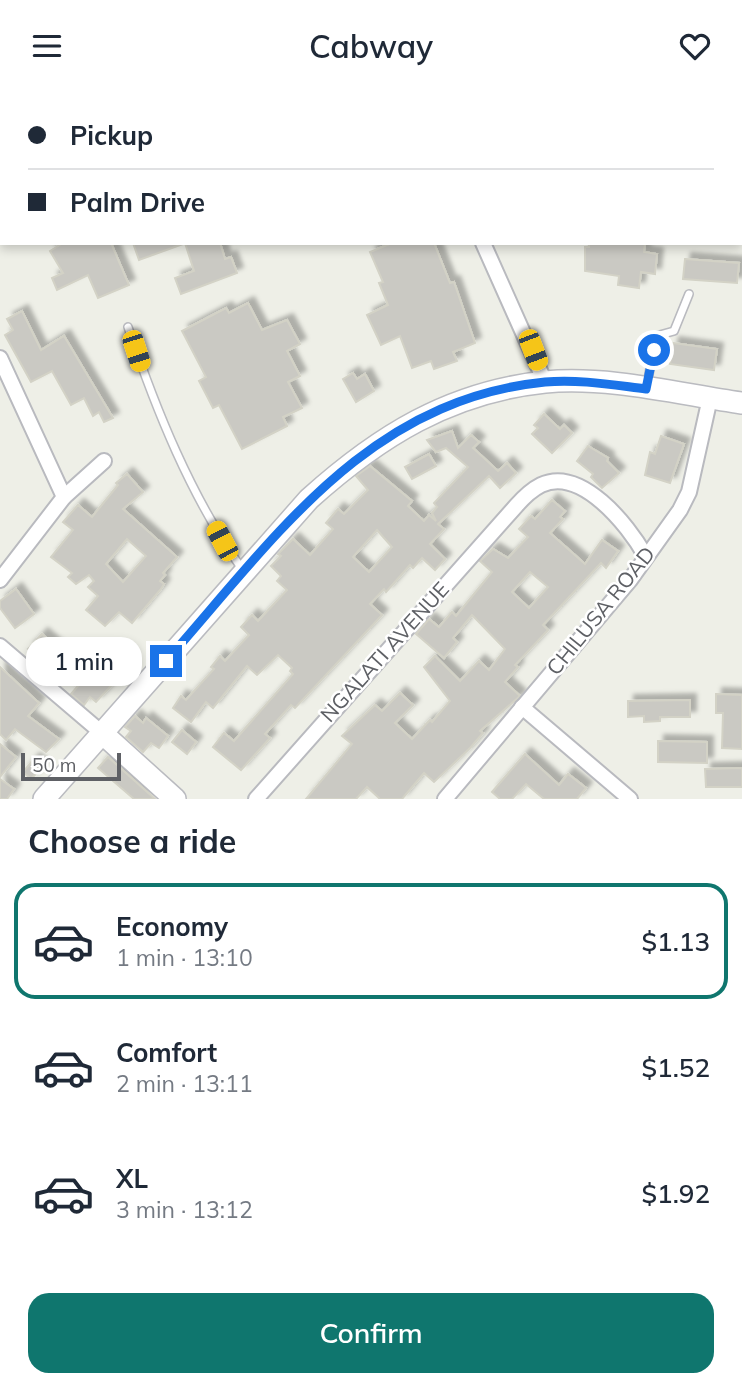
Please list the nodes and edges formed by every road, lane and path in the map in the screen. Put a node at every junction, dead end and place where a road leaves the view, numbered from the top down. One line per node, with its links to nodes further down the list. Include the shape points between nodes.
1 (484, 245): 5 (street)
2 (689, 294): 6 (lane, via 674,331 656,336)
3 (128, 327): 12 (lane, via 144,375 195,488)
4 (0, 358): 10 (street)
5 (545, 382): 6 (street); 12 (street, via 475,397 394,431 353,459 309,499)
6 (646, 389): 7 (street)
7 (710, 398): 8 (street); 11 (street, CHILUSA ROAD, via 689,492)
8 (742, 403)
9 (104, 461): 10 (street)
10 (64, 498): 13 (street)
11 (645, 555): 15 (street, CHILUSA ROAD, via 630,580); 19 (street, NGALATI AVENUE, via 632,532 599,500 578,486 560,481 542,484 516,506)
12 (244, 573): 16 (street)
13 (0, 580)
14 (0, 646): 16 (street)
15 (522, 707): 20 (street, CHILUSA ROAD); 21 (street)
16 (102, 733): 17 (street); 18 (street)
17 (44, 799)
18 (175, 799)
19 (256, 799)
20 (445, 799)
21 (630, 799)

